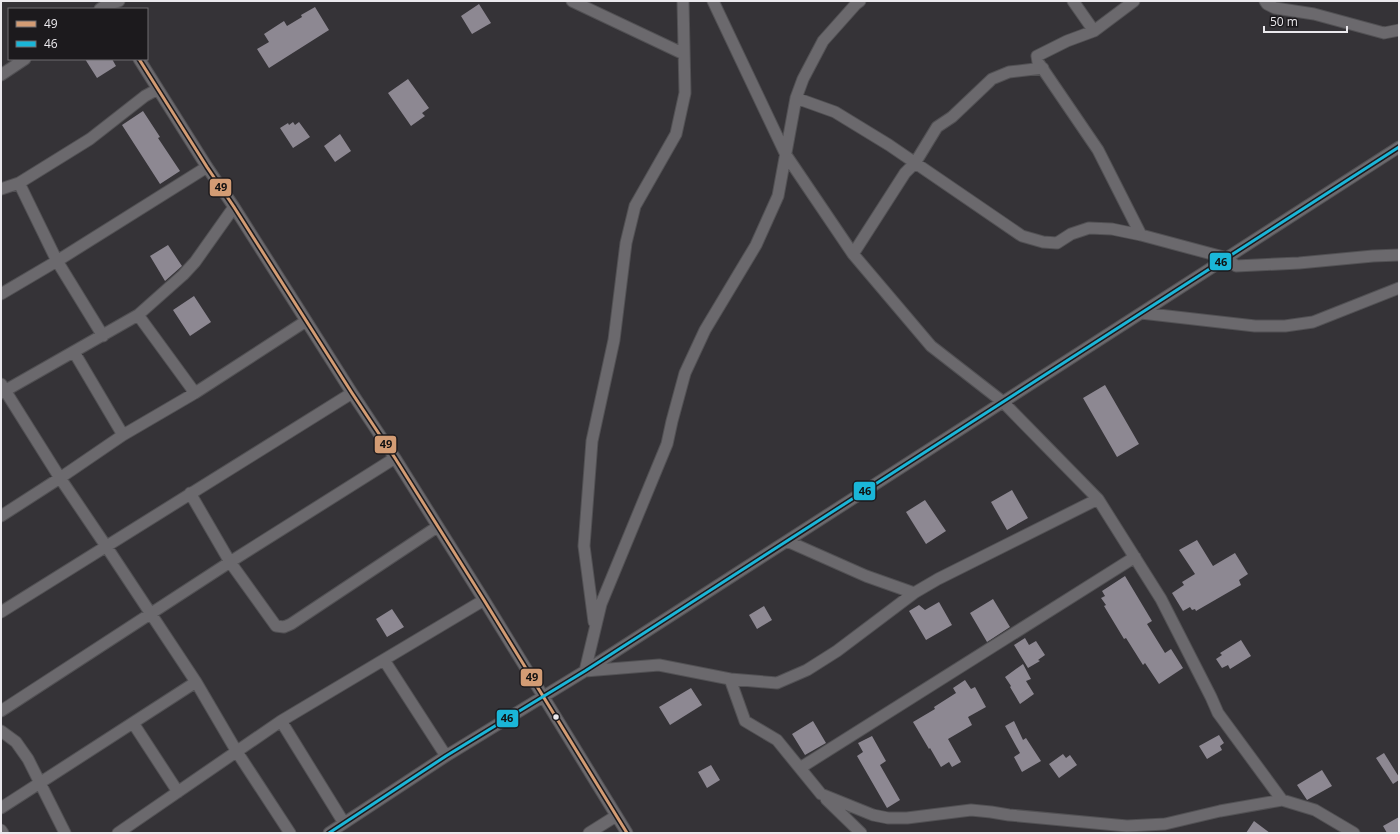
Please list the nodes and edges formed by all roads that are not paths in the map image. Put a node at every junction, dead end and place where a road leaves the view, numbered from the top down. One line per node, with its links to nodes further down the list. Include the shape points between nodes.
1 (119, 1): 9 (street)
2 (572, 1): 12 (street)
3 (683, 1): 12 (street)
4 (713, 1): 20 (street)
5 (860, 1): 18 (street, via 822,41)
6 (1073, 1): 11 (street)
7 (1134, 1): 11 (street)
8 (1265, 1): 10 (street, via 1275,8 1314,14 1384,33)
9 (104, 6)
10 (1399, 30)
11 (1094, 31): 15 (street, via 1042,52 1037,56)
12 (684, 54): 57 (street, via 685,93 676,134 635,206 626,243 614,340 592,441 584,546)
13 (24, 60): 16 (street)
14 (140, 60): 17 (street)
15 (1042, 68): 21 (street, via 1009,72 992,79 952,117 937,127); 26 (street, via 1098,150)
16 (1, 75)
17 (158, 89): 22 (street); 23 (street, via 145,96 90,139)
18 (796, 98): 20 (street); 21 (street, via 835,112)
19 (1399, 147): 29 (street)
20 (786, 155): 27 (street); 57 (street, via 778,196 756,245 705,330 685,373 667,444 601,604)
21 (915, 163): 26 (street, via 1022,236 1057,243 1071,234 1089,228 1112,229); 27 (street, via 905,173)
22 (207, 167): 25 (street); 30 (street)
23 (19, 183): 24 (street); 30 (street)
24 (1, 189)
25 (234, 207): 34 (street, via 196,262); 35 (street)
26 (1141, 235): 29 (street)
27 (853, 254): 41 (street, via 931,346)
28 (1399, 255): 29 (street, via 1236,266)
29 (1227, 258): 33 (street)
30 (57, 261): 32 (street); 36 (street)
31 (1399, 288): 33 (street, via 1313,322 1285,326 1255,326)
32 (1, 294)
33 (1141, 313): 41 (street)
34 (138, 315): 36 (street); 40 (street)
35 (306, 321): 39 (street); 40 (street)
36 (103, 336): 37 (street)
37 (74, 352): 38 (street); 42 (street)
38 (3, 389): 44 (street)
39 (352, 393): 43 (street); 45 (street)
40 (194, 394): 42 (street)
41 (1003, 402): 46 (street); 49 (street)
42 (123, 434): 44 (street)
43 (395, 458): 48 (street); 52 (street)
44 (60, 478): 47 (street); 50 (street)
45 (190, 493): 50 (street); 52 (street)
46 (1098, 499): 51 (street); 53 (street)
47 (1, 516)
48 (437, 527): 52 (street, via 284,627 276,626); 54 (street)
49 (787, 542): 53 (street, via 866,576); 59 (street)
50 (106, 546): 55 (street); 56 (street)
51 (1135, 557): 69 (street); 73 (street, via 1161,600 1218,713)
52 (230, 562): 56 (street)
53 (914, 593): 60 (street, via 837,651 807,670 777,683)
54 (484, 600): 58 (street); 62 (street)
55 (1, 612)
56 (151, 614): 61 (street); 63 (street)
57 (595, 628): 59 (street)
58 (384, 660): 64 (street); 68 (street)
59 (585, 671): 60 (street, via 659,665); 62 (street)
60 (730, 679): 69 (street, via 745,721 777,740)
61 (196, 682): 65 (street); 67 (street)
62 (543, 697): 68 (street); 75 (street)
63 (1, 711)
64 (281, 720): 67 (street); 76 (street)
65 (134, 722): 70 (street); 71 (street)
66 (1, 731): 70 (street, via 16,742)
67 (237, 752): 71 (street); 82 (street)
68 (446, 756): 76 (street)
69 (800, 768): 72 (street)
70 (40, 783): 74 (street); 80 (street)
71 (178, 792): 81 (street)
72 (821, 794): 77 (street, via 873,815 888,818 971,810 1127,826); 86 (street)
73 (1282, 800): 77 (street); 88 (street, via 1315,810)
74 (1, 808)
75 (616, 816): 84 (street); 85 (street)
76 (344, 823): 83 (street)
77 (1165, 824): 87 (street)
78 (1, 830): 79 (street)
79 (3, 833)
80 (65, 833)
81 (118, 833)
82 (290, 833)
83 (330, 833)
84 (589, 833)
85 (627, 833)
86 (861, 833)
87 (1153, 833)
88 (1354, 833)

